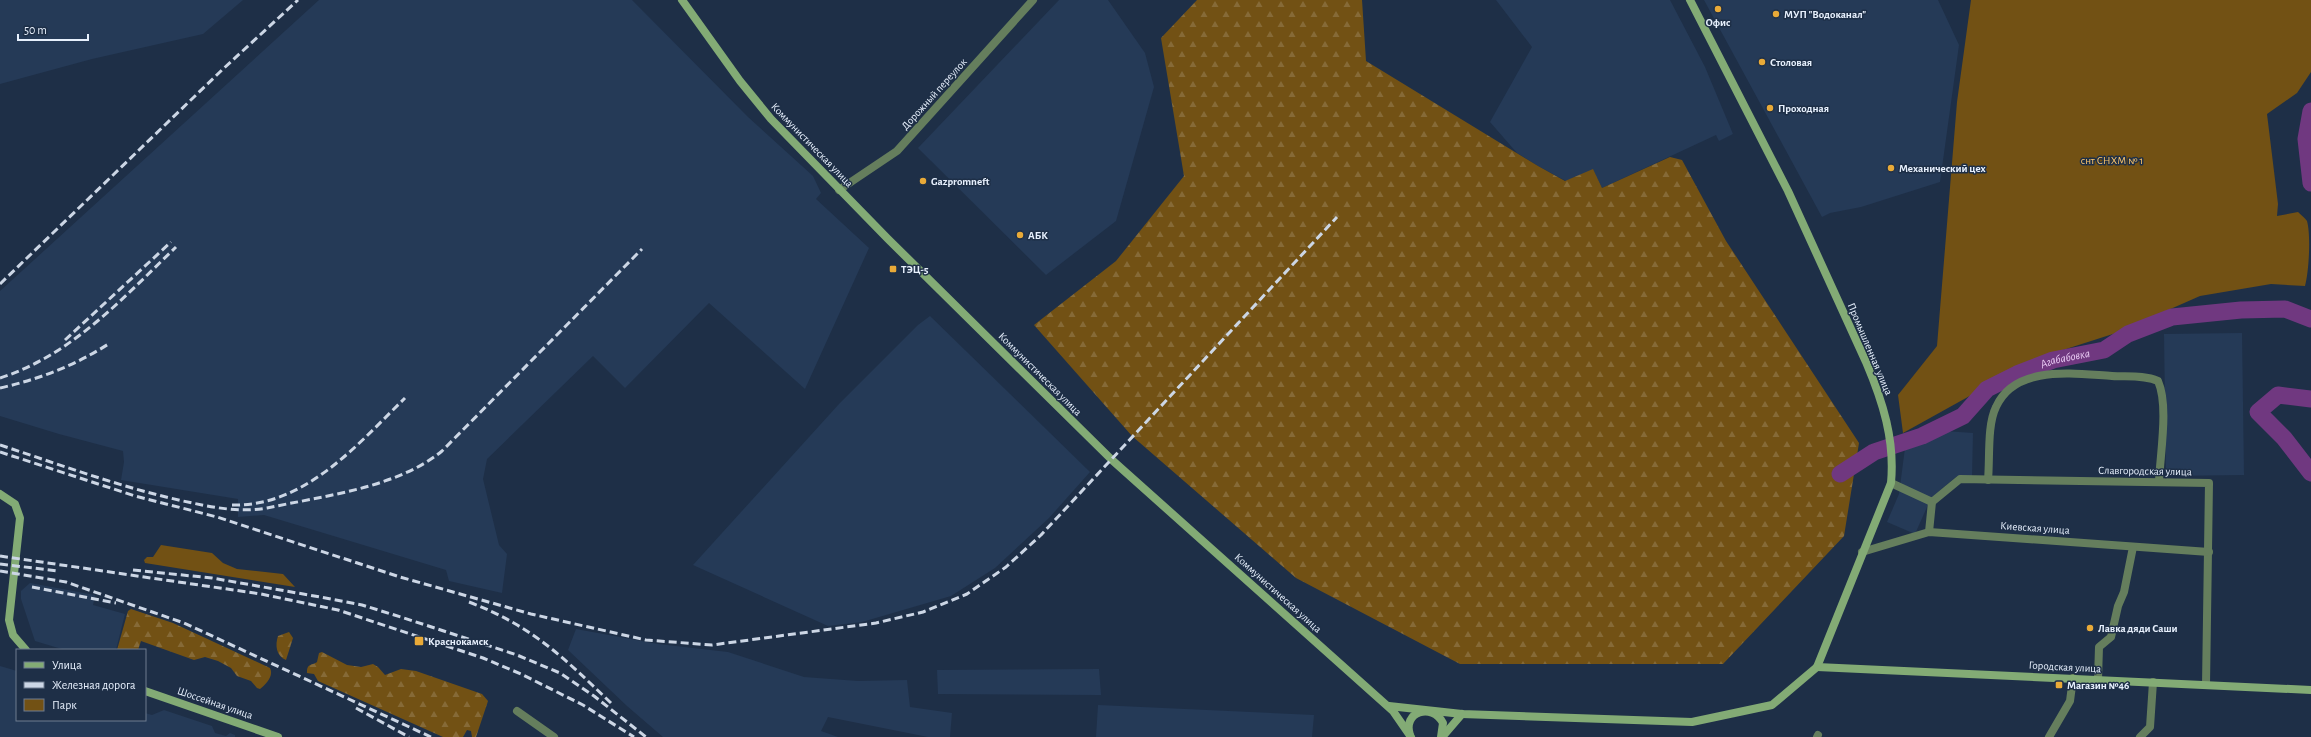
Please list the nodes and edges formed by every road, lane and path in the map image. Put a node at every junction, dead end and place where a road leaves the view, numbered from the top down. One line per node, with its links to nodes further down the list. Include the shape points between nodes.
1 (682, 0): 4 (main road, Коммунистическая улица, via 756,102)
2 (1033, 0): 4 (street, Дорожный переулок, via 897,151)
3 (1690, 0): 7 (main road, Промышленная улица, via 1788,191 1869,368 1890,433 1893,461)
4 (840, 190): 22 (main road, Коммунистическая улица, via 1112,460)
5 (1988, 480): 6 (street, Славгородская улица); 6 (street, via 1993,416 2004,393 2030,378 2068,374 2145,377 2158,381 2163,415); 9 (street, Славгородская улица, via 1960,479)
6 (2158, 482): 13 (street, Славгородская улица, via 2209,483)
7 (1891, 483): 9 (street); 12 (main road, Промышленная улица)
8 (0, 494): 14 (main road, via 12,500 19,514 20,528 9,620 13,635)
9 (1932, 502): 10 (street)
10 (1929, 532): 11 (street, Киевская улица); 12 (street, Киевская улица)
11 (2133, 547): 13 (street, Киевская улица); 17 (street, via 2111,637 2099,647)
12 (1862, 552): 15 (main road, Промышленная улица)
13 (2209, 552): 19 (street, Славгородская улица)
14 (25, 649)
15 (1817, 667): 16 (main road, Городская улица); 25 (main road, Промышленная улица, via 1772,705 1692,722)
16 (2073, 678): 17 (main road, Городская улица); 30 (street, via 2070,701)
17 (2098, 679): 18 (main road, Городская улица)
18 (2153, 682): 19 (main road, Городская улица); 31 (street, via 2150,727)
19 (2206, 685): 20 (main road, Городская улица)
20 (2311, 690)
21 (146, 691): 26 (main road, Шоссейная улица)
22 (1389, 706): 24 (main road); 28 (main road, Коммунистическая улица)
23 (517, 711): 27 (street)
24 (1428, 711): 25 (main road); 28 (main road, via 1419,712 1410,720); 29 (main road, via 1436,714 1443,723)
25 (1462, 714): 29 (main road)
26 (278, 737)
27 (554, 737)
28 (1411, 737)
29 (1442, 737)
30 (2049, 737)
31 (2140, 737)

